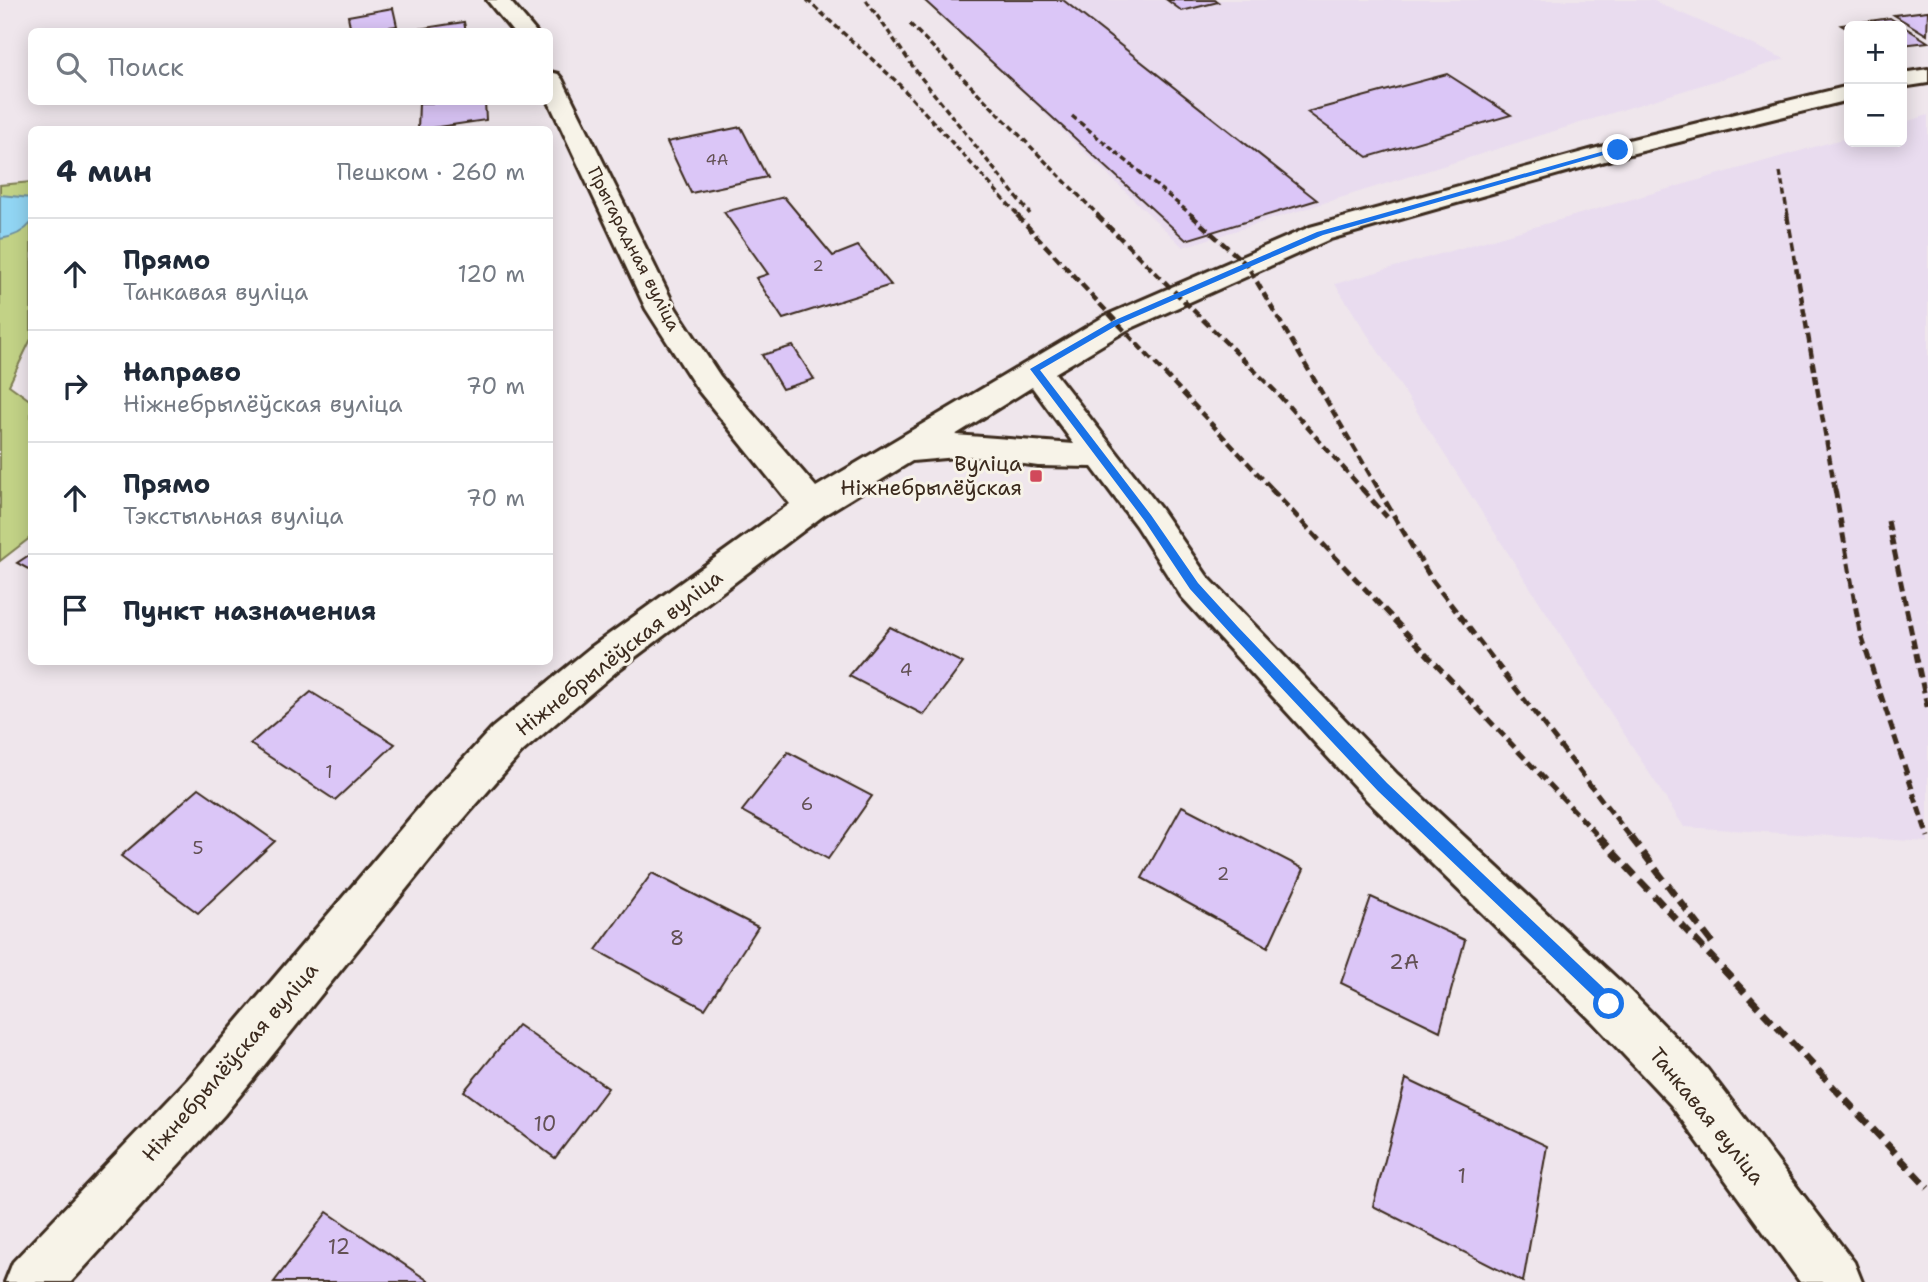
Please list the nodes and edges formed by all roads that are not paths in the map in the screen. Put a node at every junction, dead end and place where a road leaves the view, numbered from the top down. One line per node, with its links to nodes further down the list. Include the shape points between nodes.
1 (498, 0): 2 (street)
2 (522, 28)
3 (1928, 76): 4 (street)
4 (1907, 79)
5 (553, 85): 10 (street, Прыгарадная вуліца, via 661,309 709,383)
6 (1844, 94): 7 (street, Ніжнебрылёўская вуліца, via 1618,150 1320,233 1116,323)
7 (1035, 369): 8 (street, Ніжнебрылёўская вуліца); 9 (street, Танкавая вуліца)
8 (900, 450): 9 (street, via 968,445); 10 (street, Ніжнебрылёўская вуліца)
9 (1100, 456): 12 (street, Танкавая вуліца, via 1194,586 1234,630 1382,787 1689,1087)
10 (812, 506): 11 (street, Ніжнебрылёўская вуліца, via 604,659 507,740 206,1097)
11 (33, 1282)
12 (1835, 1282)

